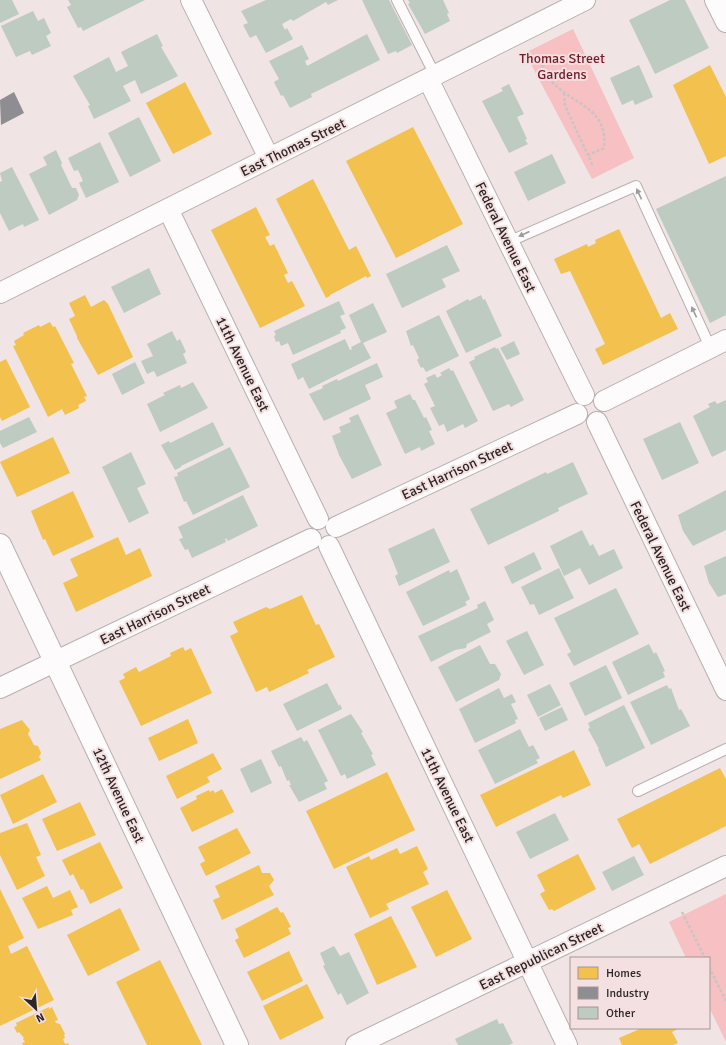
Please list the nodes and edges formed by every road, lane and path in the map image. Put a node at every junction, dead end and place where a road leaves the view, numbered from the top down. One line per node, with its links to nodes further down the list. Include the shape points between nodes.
1 (190, 0): 10 (street)
2 (397, 0): 7 (lane)
3 (585, 0): 7 (street, East Thomas Street)
4 (715, 0): 5 (street)
5 (726, 22)
6 (538, 55): 8 (path, via 553,83)
7 (432, 77): 10 (street, East Thomas Street); 13 (street, Federal Avenue East)
8 (564, 93): 9 (path, via 565,106); 9 (path, via 590,108 606,134 604,148)
9 (588, 155): 11 (path)
10 (269, 158): 12 (street, East Thomas Street)
11 (593, 166)
12 (168, 209): 14 (street, East Thomas Street); 20 (street, 11th Avenue East)
13 (508, 242): 15 (lane, one-way to 13, via 636,186); 16 (street, Federal Avenue East)
14 (0, 293)
15 (718, 344): 17 (street)
16 (584, 395): 17 (street, via 595,394); 18 (street, via 576,404)
17 (604, 401): 19 (street, via 605,413)
18 (577, 414): 19 (street, via 584,422); 21 (street, East Harrison Street)
19 (597, 422): 26 (street, Federal Avenue East)
20 (318, 519): 21 (street, via 328,519); 22 (street, via 309,528)
21 (336, 527): 22 (street, via 337,538)
22 (320, 542): 24 (street, East Harrison Street); 32 (street, 11th Avenue East)
23 (0, 545): 24 (street, 12th Avenue East)
24 (56, 661): 25 (street, East Harrison Street); 35 (street, 12th Avenue East)
25 (0, 688)
26 (726, 690)
27 (726, 749): 28 (lane)
28 (638, 791)
29 (726, 866): 32 (street, East Republican Street)
30 (682, 912): 31 (path)
31 (704, 957)
32 (528, 961): 36 (street, East Republican Street); 37 (street, 11th Avenue East)
33 (710, 968): 34 (path)
34 (726, 1001)
35 (237, 1045)
36 (356, 1045)
37 (567, 1045)

